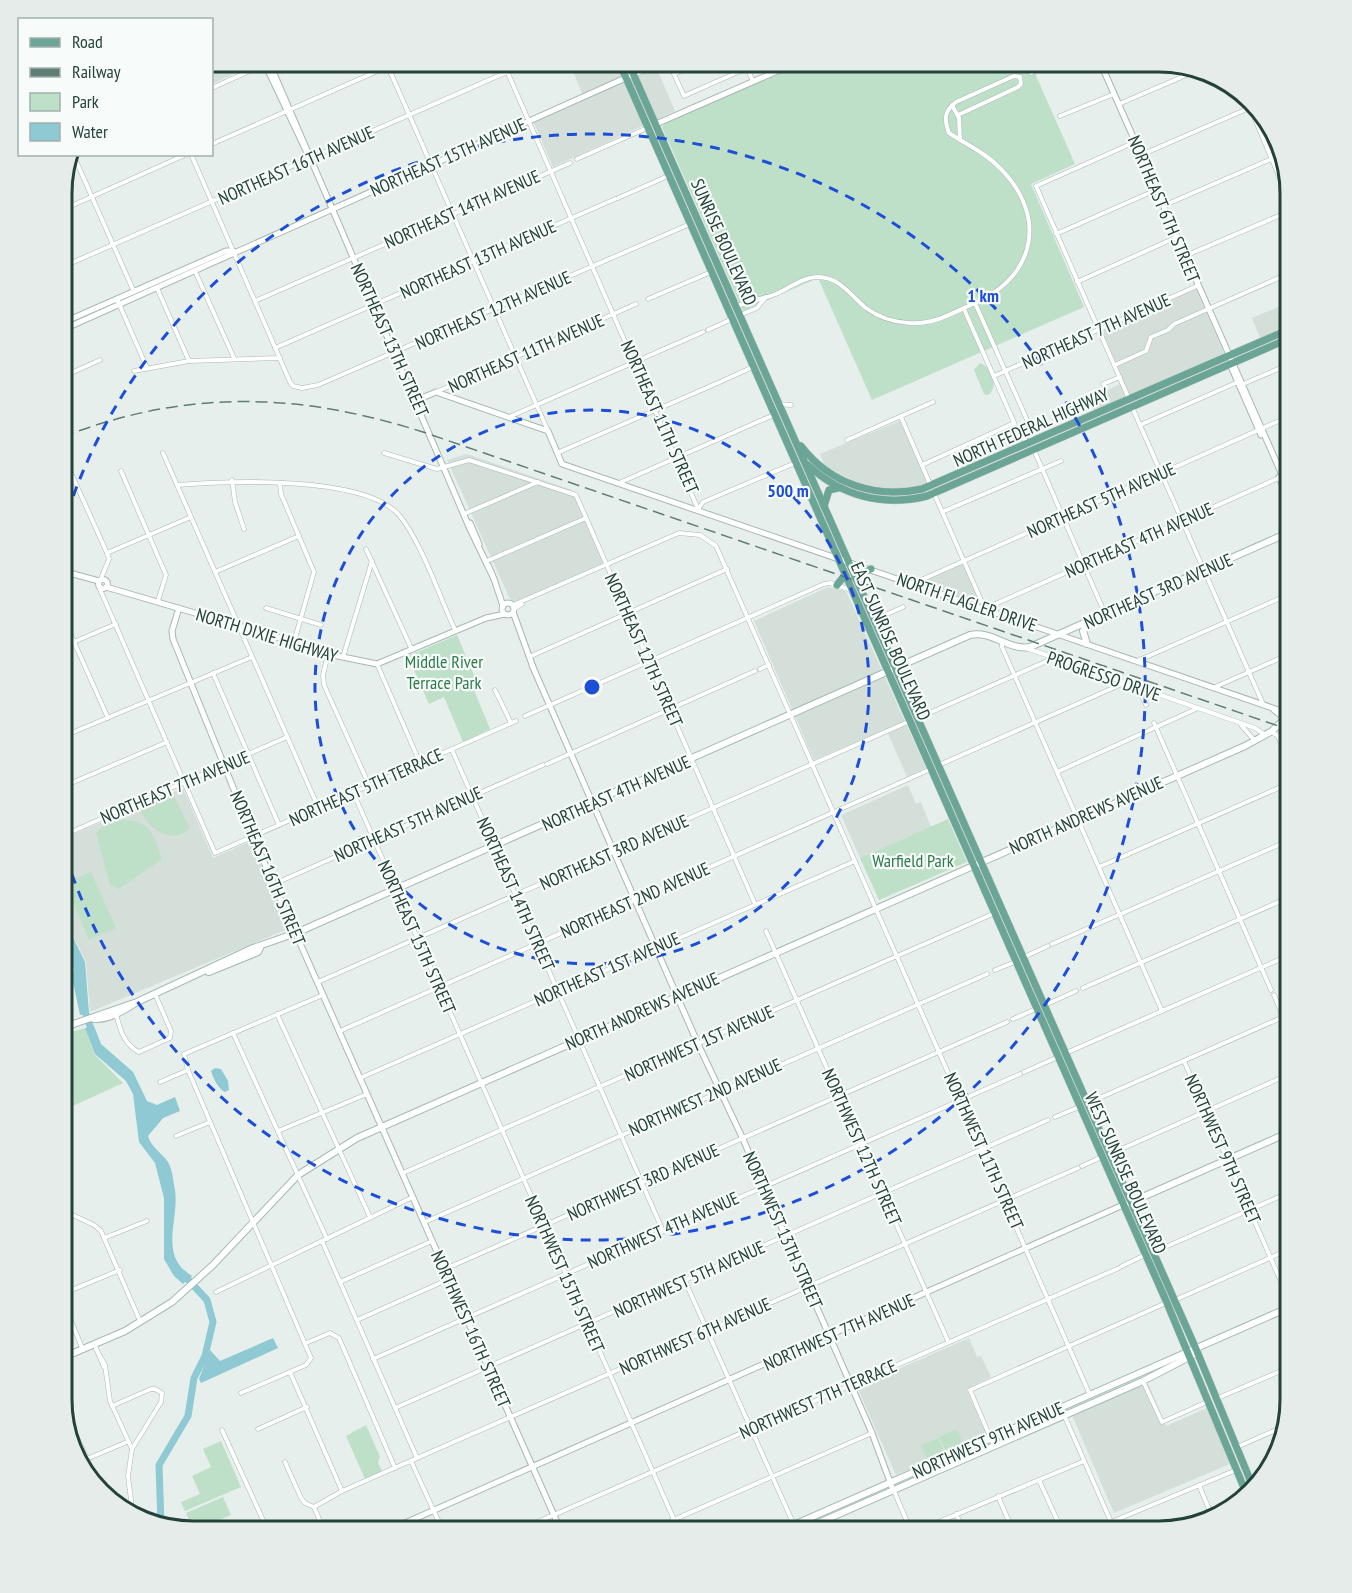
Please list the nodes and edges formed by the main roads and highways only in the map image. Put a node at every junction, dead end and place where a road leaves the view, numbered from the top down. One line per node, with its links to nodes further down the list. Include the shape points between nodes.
1 (623, 72): 3 (main road, SUNRISE BOULEVARD)
2 (633, 72): 4 (main road, SUNRISE BOULEVARD)
3 (690, 223): 4 (main road); 5 (main road, SUNRISE BOULEVARD)
4 (704, 232): 6 (main road, SUNRISE BOULEVARD)
5 (727, 307): 6 (main road); 9 (main road, SUNRISE BOULEVARD)
6 (740, 315): 10 (main road, SUNRISE BOULEVARD)
7 (1280, 333): 11 (main road, via 1139,395)
8 (1280, 342): 11 (main road, NORTH FEDERAL HIGHWAY)
9 (749, 356): 10 (main road); 12 (main road, SUNRISE BOULEVARD)
10 (761, 363): 13 (main road, SUNRISE BOULEVARD)
11 (1131, 403): 14 (main road, NORTH FEDERAL HIGHWAY); 14 (main road, NORTH FEDERAL HIGHWAY, via 1120,413)
12 (781, 430): 15 (main road); 21 (main road, EAST SUNRISE BOULEVARD)
13 (792, 434): 15 (main road, EAST SUNRISE BOULEVARD); 17 (main road, NORTH FEDERAL HIGHWAY, via 821,467 849,484 887,492)
14 (1032, 447): 17 (main road, NORTH FEDERAL HIGHWAY)
15 (804, 462): 16 (main road, NORTH FEDERAL HIGHWAY); 18 (main road, EAST SUNRISE BOULEVARD)
16 (840, 488): 17 (main road, NORTH FEDERAL HIGHWAY, via 892,501); 18 (main road, via 829,490)
17 (933, 490)
18 (824, 506): 22 (main road, EAST SUNRISE BOULEVARD)
19 (1280, 536): 26 (main road, NORTHEAST 3RD AVENUE)
20 (871, 569): 22 (main road)
21 (846, 575): 23 (main road); 24 (main road, EAST SUNRISE BOULEVARD)
22 (856, 579): 25 (main road, EAST SUNRISE BOULEVARD)
23 (837, 585)
24 (852, 590): 25 (main road); 30 (main road, EAST SUNRISE BOULEVARD)
25 (865, 598): 30 (main road, EAST SUNRISE BOULEVARD)
26 (1088, 622): 28 (main road, via 1083,631); 29 (main road, NORTHEAST 3RD AVENUE)
27 (970, 635): 29 (main road, PROGRESSO DRIVE, via 985,634); 30 (main road, NORTHEAST 4TH AVENUE)
28 (1087, 644)
29 (1026, 648)
30 (892, 669): 32 (main road, EAST SUNRISE BOULEVARD); 33 (main road, EAST SUNRISE BOULEVARD); 39 (main road, NORTHEAST 4TH AVENUE, via 213,972)
31 (1280, 722): 36 (main road, NORTH ANDREWS AVENUE, via 1255,741)
32 (927, 759): 33 (main road, via 932,765); 34 (main road, EAST SUNRISE BOULEVARD)
33 (939, 765): 35 (main road, EAST SUNRISE BOULEVARD)
34 (931, 769): 35 (main road); 36 (main road, EAST SUNRISE BOULEVARD)
35 (945, 777): 36 (main road, EAST SUNRISE BOULEVARD)
36 (977, 863): 37 (main road, WEST SUNRISE BOULEVARD); 38 (main road, WEST SUNRISE BOULEVARD); 49 (main road, NORTH ANDREWS AVENUE, via 338,1148 298,1175 187,1290 141,1322 95,1347)
37 (1016, 962): 38 (main road); 42 (main road, WEST SUNRISE BOULEVARD)
38 (1030, 970): 43 (main road, WEST SUNRISE BOULEVARD)
39 (137, 1002): 40 (main road); 40 (main road, NORTHEAST 4TH AVENUE, via 116,1014)
40 (94, 1018): 41 (main road)
41 (72, 1025)
42 (1076, 1097): 43 (main road); 46 (main road, WEST SUNRISE BOULEVARD)
43 (1088, 1103): 45 (main road, WEST SUNRISE BOULEVARD)
44 (1280, 1136): 45 (main road, NORTHWEST 7TH AVENUE)
45 (1131, 1202): 46 (main road, NORTHWEST 7TH AVENUE); 48 (main road, WEST SUNRISE BOULEVARD)
46 (1123, 1205): 50 (main road, WEST SUNRISE BOULEVARD)
47 (1280, 1311): 48 (main road, NORTHWEST 9TH AVENUE)
48 (1196, 1349): 50 (main road, NORTHWEST 9TH AVENUE); 52 (main road, WEST SUNRISE BOULEVARD)
49 (72, 1354)
50 (1189, 1355): 51 (main road, WEST SUNRISE BOULEVARD); 53 (main road, NORTHWEST 9TH AVENUE, via 991,1438); 53 (main road, NORTHWEST 9TH AVENUE, via 1143,1381)
51 (1237, 1470): 52 (main road); 54 (main road, WEST SUNRISE BOULEVARD)
52 (1250, 1478)
53 (893, 1486): 55 (main road, NORTHWEST 9TH AVENUE); 56 (main road, NORTHWEST 9TH AVENUE)
54 (1244, 1487)
55 (804, 1521)
56 (822, 1521)

